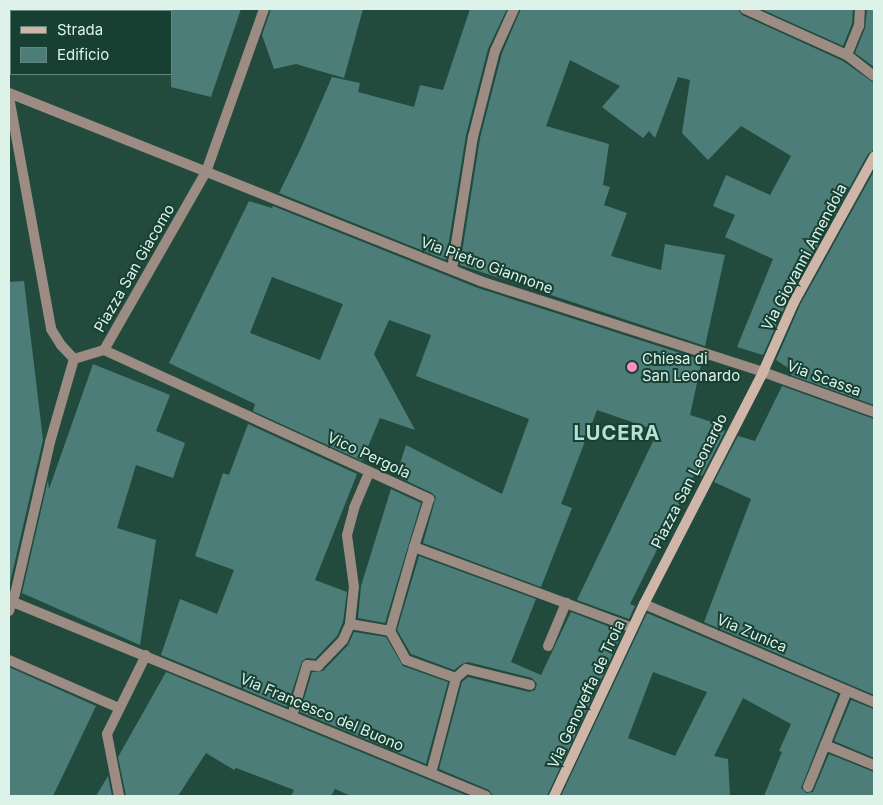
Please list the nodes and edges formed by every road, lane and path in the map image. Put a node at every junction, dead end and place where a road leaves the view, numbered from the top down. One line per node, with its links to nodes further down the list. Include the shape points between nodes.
1 (264, 9): 10 (street, Piazza San Giacomo)
2 (514, 9): 11 (street, via 494,51 473,138)
3 (745, 9): 5 (street)
4 (860, 9): 5 (street, via 859,26)
5 (847, 55): 6 (street)
6 (874, 76)
7 (9, 93): 10 (street)
8 (9, 97): 13 (street, via 51,329)
9 (874, 157): 14 (street, Via Giovanni Amendola, via 794,302)
10 (206, 172): 11 (street, Via Pietro Giannone); 12 (street, Piazza San Giacomo)
11 (452, 269): 14 (street, Via Pietro Giannone, via 480,281)
12 (104, 350): 13 (street, Piazza San Giacomo); 16 (street, Vico Pergola)
13 (74, 358): 20 (street, via 50,442)
14 (763, 372): 15 (street, Via Scassa); 19 (street, Piazza San Leonardo)
15 (874, 412)
16 (369, 472): 17 (street, Vico Pergola, via 429,499); 21 (street, via 347,535 354,588)
17 (414, 547): 18 (street); 23 (street)
18 (566, 604): 22 (street); 24 (street)
19 (644, 604): 22 (street, Via Genoveffa de Troia); 29 (street, Via Zunica)
20 (11, 607): 25 (street, Via Francesco del Buono)
21 (350, 624): 23 (street); 32 (street, via 343,640 318,666 306,665)
22 (633, 628): 39 (street, Via Genoveffa de Troia)
23 (390, 632): 27 (street, via 406,660)
24 (548, 646)
25 (146, 655): 31 (street); 32 (street, Via Francesco del Buono)
26 (9, 660): 31 (street)
27 (456, 678): 28 (street, via 466,670); 35 (street)
28 (530, 686)
29 (847, 691): 30 (street, Via Zunica); 33 (street)
30 (874, 702)
31 (119, 708): 37 (street, via 107,734)
32 (292, 716): 35 (street, Via Francesco del Buono)
33 (825, 745): 34 (street); 36 (street)
34 (874, 765)
35 (431, 773): 38 (street, Via Francesco del Buono)
36 (808, 787)
37 (119, 796)
38 (486, 796)
39 (554, 796)

